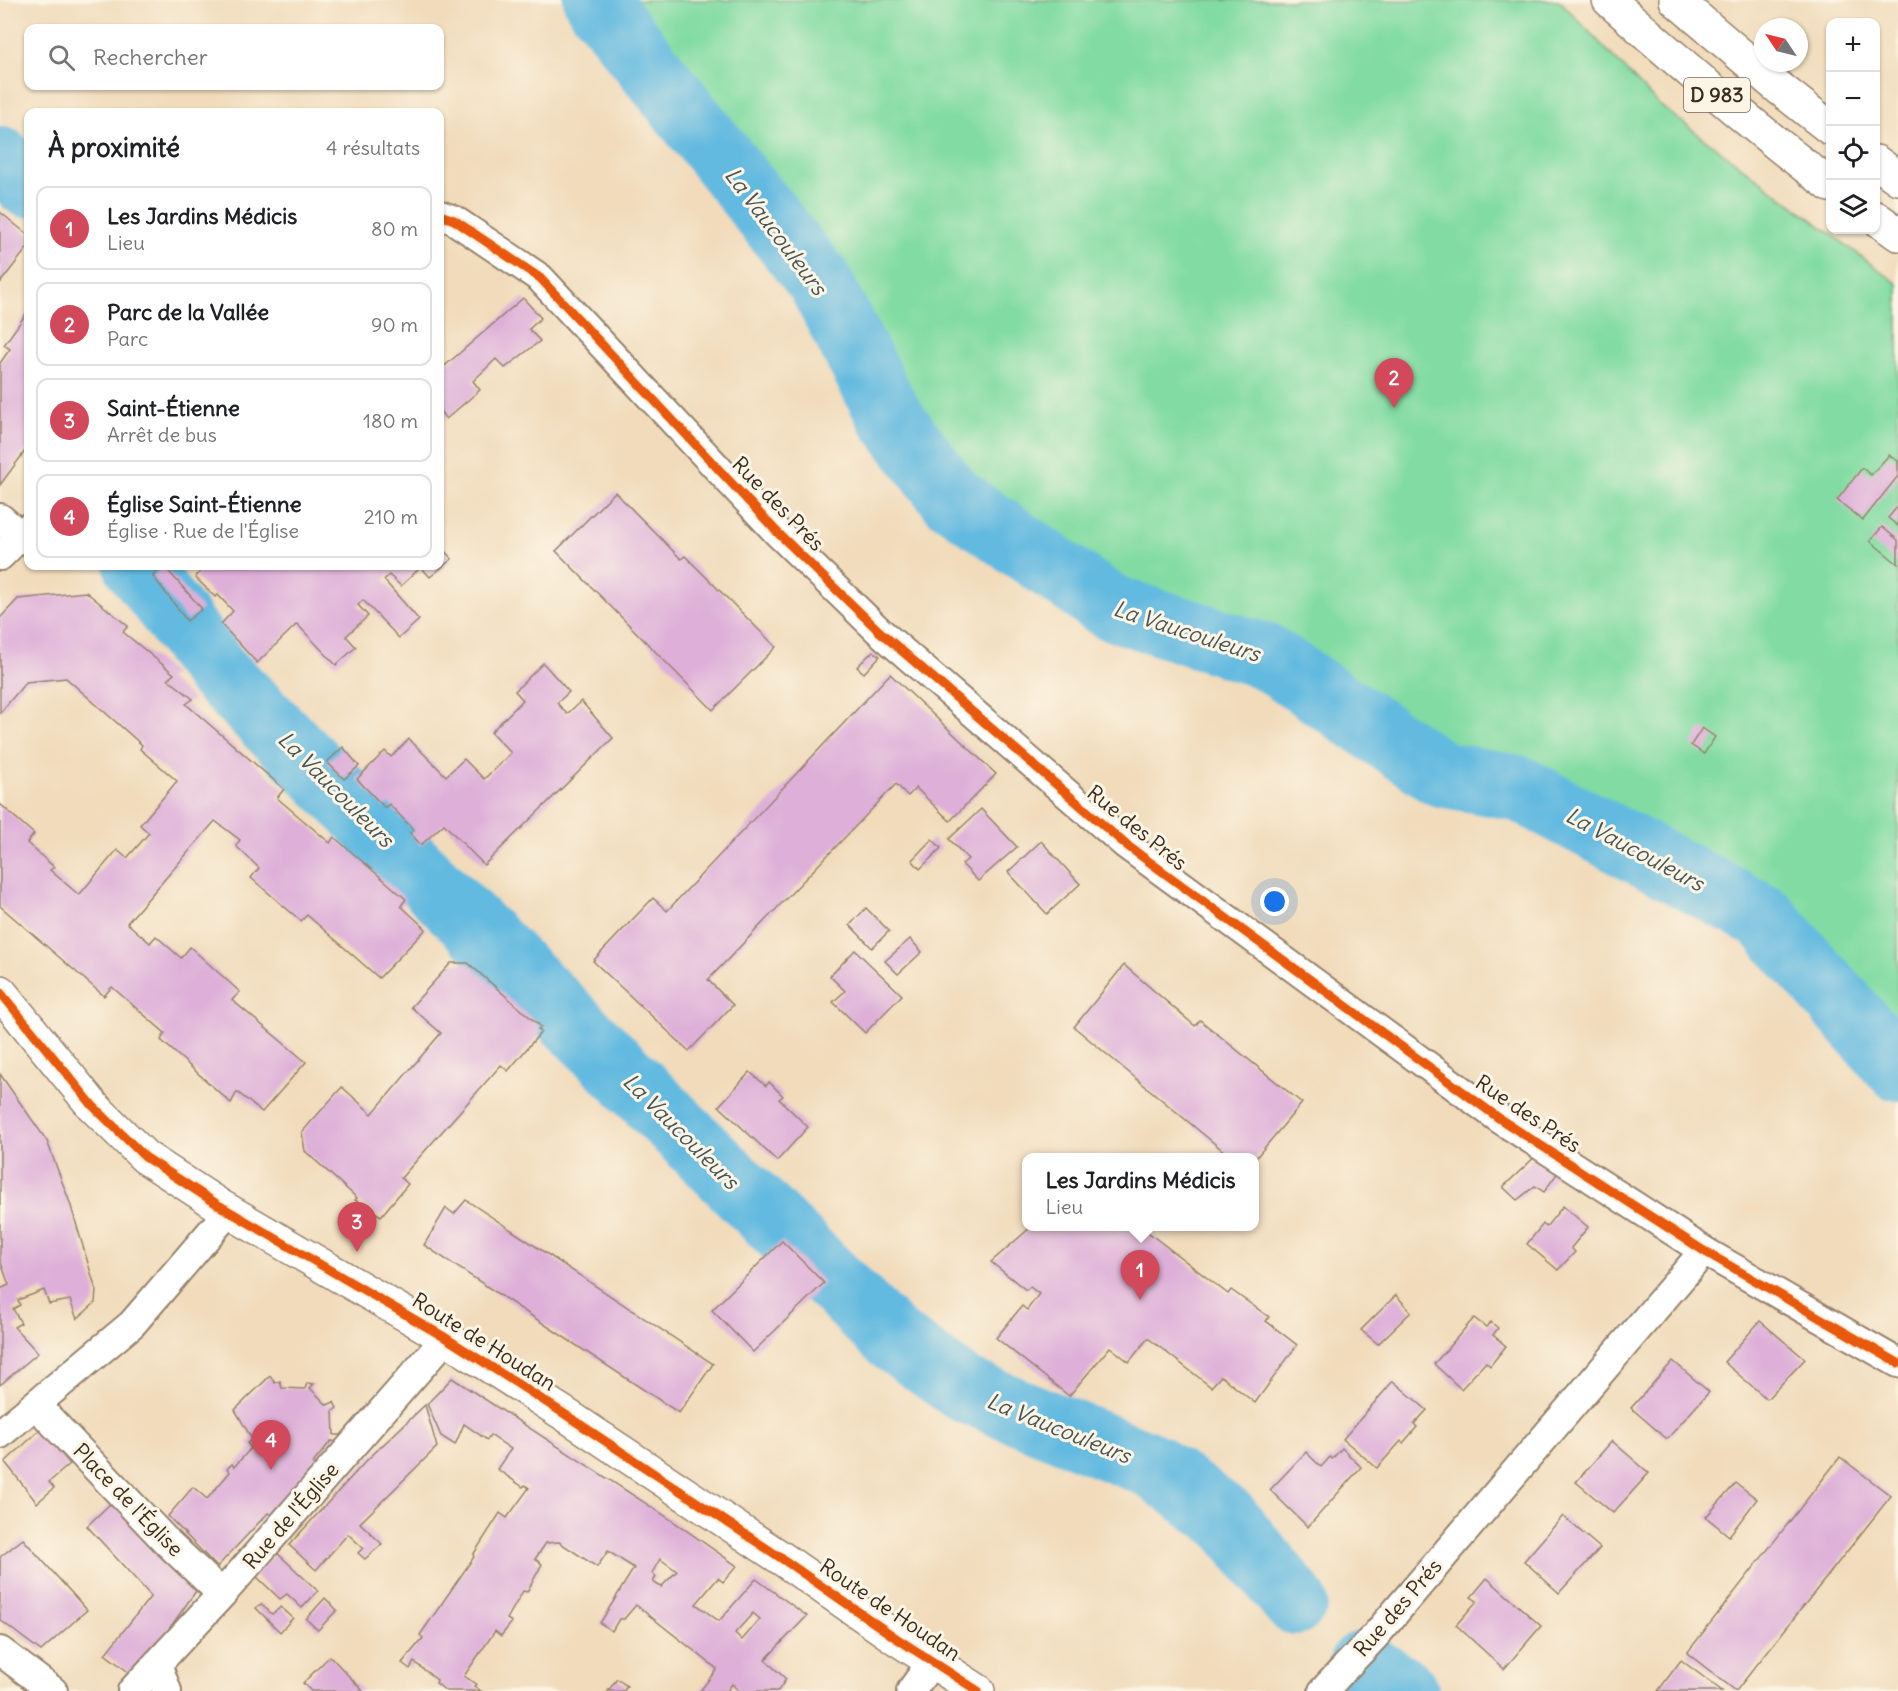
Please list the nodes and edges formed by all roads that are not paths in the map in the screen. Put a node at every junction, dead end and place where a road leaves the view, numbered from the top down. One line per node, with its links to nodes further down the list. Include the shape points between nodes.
1 (1609, 0): 6 (street, D 983, via 1715,93)
2 (1676, 0): 3 (street)
3 (1826, 126)
4 (1880, 165): 5 (street)
5 (1898, 178)
6 (1826, 182)
7 (444, 217): 14 (street, Rue des Prés, via 540,278 778,533 879,631 1125,844 1500,1119)
8 (1880, 221): 9 (street)
9 (1898, 234)
10 (16, 527): 11 (street)
11 (0, 556)
12 (0, 992): 13 (street, Route de Houdan, via 93,1106 145,1157)
13 (229, 1211): 15 (street, Route de Houdan); 17 (street, via 132,1324)
14 (1704, 1251): 16 (street, Rue des Prés); 28 (street, Rue des Prés, via 1375,1636)
15 (446, 1338): 19 (street, Rue de l'Église); 21 (street, Route de Houdan)
16 (1898, 1363)
17 (36, 1405): 18 (street); 19 (street, Place de l'Église)
18 (0, 1434)
19 (222, 1594): 22 (street, Rue de l'Église)
20 (0, 1651): 23 (street)
21 (933, 1660): 26 (street); 27 (street, Route de Houdan)
22 (157, 1664): 24 (street, Rue de l'Église); 25 (street)
23 (53, 1691)
24 (132, 1691)
25 (167, 1691)
26 (911, 1691)
27 (978, 1691)
28 (1323, 1691)

